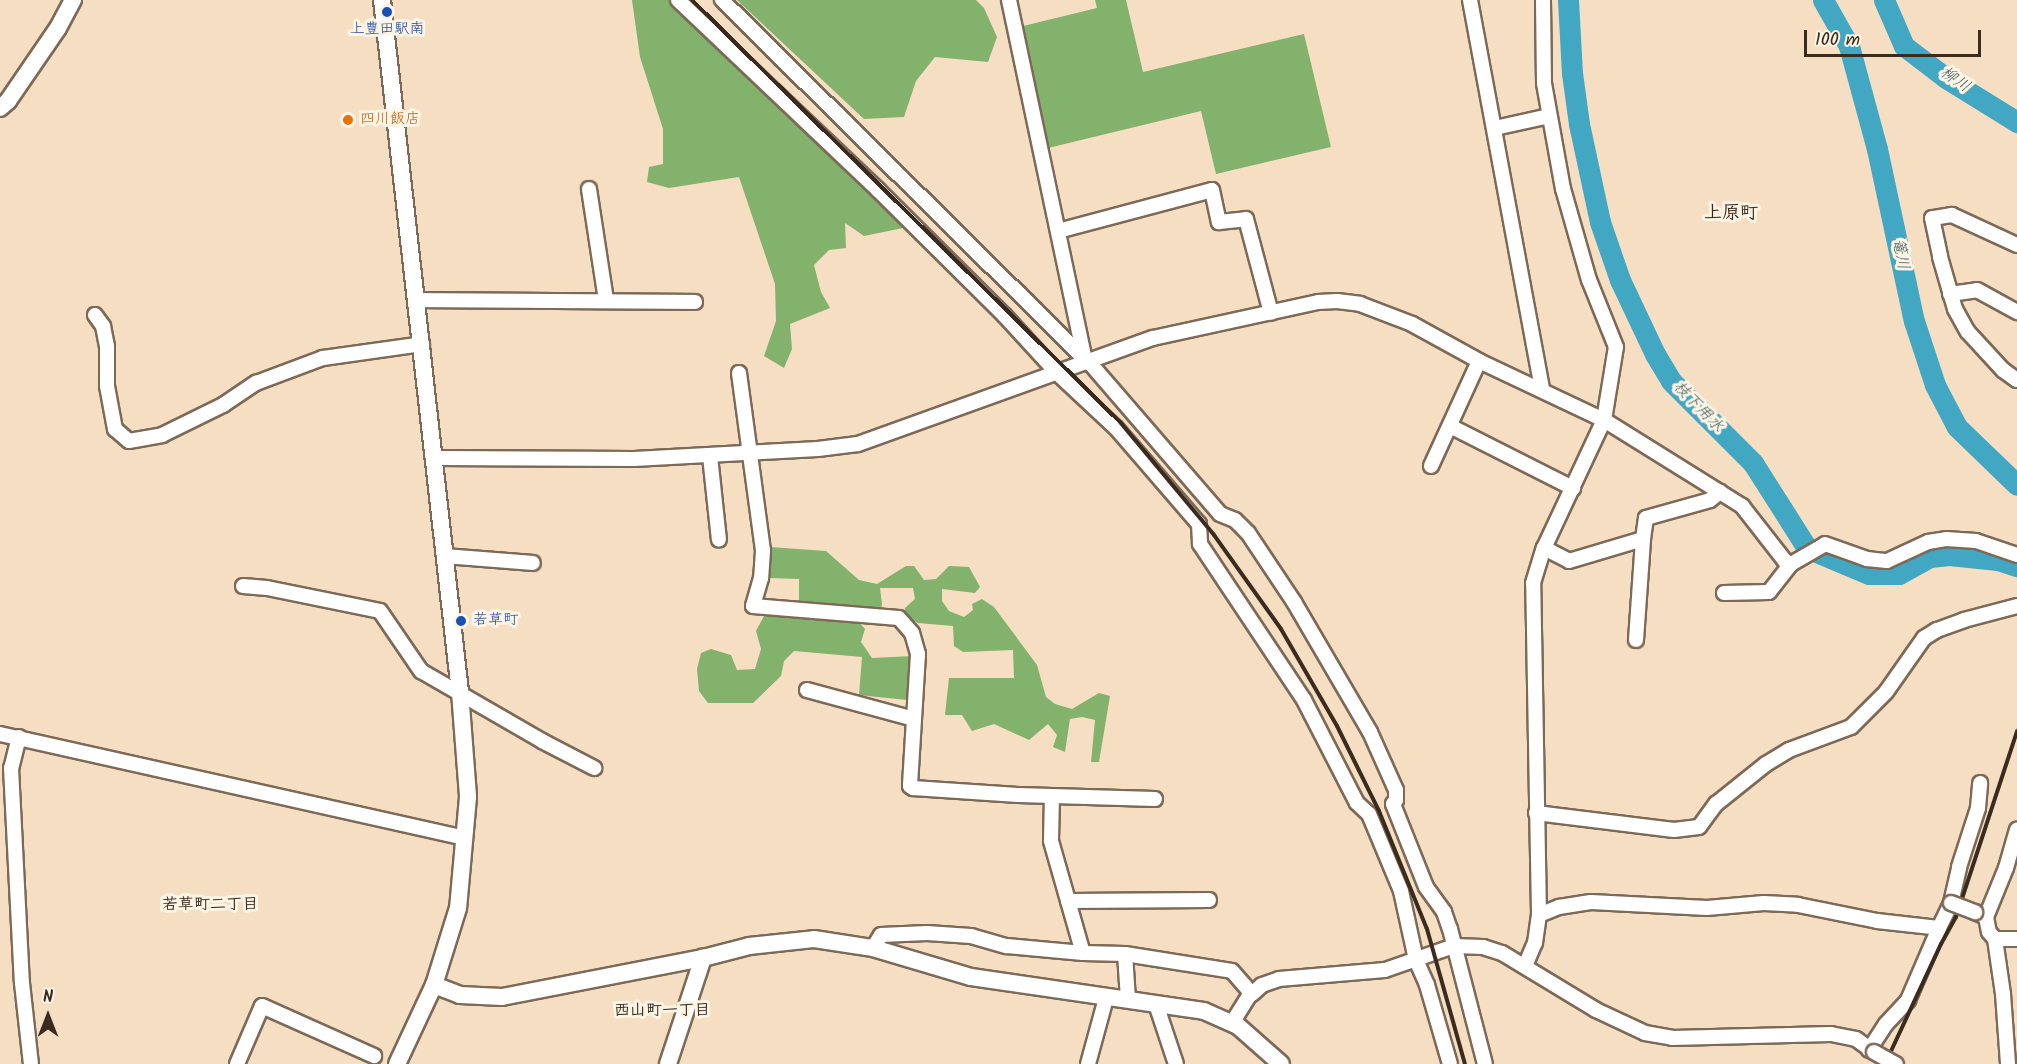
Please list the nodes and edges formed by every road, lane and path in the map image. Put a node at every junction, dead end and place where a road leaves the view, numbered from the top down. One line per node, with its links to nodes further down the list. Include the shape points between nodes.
1 (73, 0): 8 (street)
2 (381, 0): 15 (street)
3 (678, 0): 25 (street, via 903,215)
4 (722, 0): 22 (street)
5 (1009, 0): 12 (street)
6 (1470, 0): 10 (street)
7 (1543, 0): 9 (street, via 1543,65)
8 (0, 108)
9 (1549, 116): 10 (street); 28 (street, via 1579,250 1615,342)
10 (1495, 128): 27 (street)
11 (589, 189): 16 (street)
12 (1058, 231): 19 (street, via 1212,190 1219,222 1246,219); 22 (street)
13 (2017, 245): 14 (street, via 1952,216 1932,218)
14 (1950, 294): 18 (street, via 1977,290); 26 (street, via 1968,332)
15 (415, 300): 16 (street); 21 (street)
16 (606, 300): 17 (street)
17 (695, 302)
18 (2017, 312)
19 (1271, 313): 22 (street, via 1153,338); 23 (street, via 1318,302 1360,304 1412,324)
20 (95, 315): 21 (street, via 103,326 107,346 107,386 115,429 129,441 162,435 223,405 256,383 323,358)
21 (422, 344): 32 (street)
22 (1085, 361): 25 (street); 68 (street, via 1220,514 1235,520 1248,533 1294,602 1370,732 1396,790 1393,804 1426,887 1444,912)
23 (1479, 361): 27 (street); 29 (street)
24 (739, 373): 30 (street)
25 (1058, 374): 30 (street, via 865,442); 73 (street, via 1116,428 1198,524 1200,544 1304,700 1358,803 1369,814 1401,891)
26 (2017, 380)
27 (1542, 389): 28 (street)
28 (1604, 420): 34 (street); 35 (street)
29 (1450, 426): 33 (street); 34 (street)
30 (749, 454): 31 (street); 49 (street, via 763,551 753,606 899,618 912,633 918,654)
31 (710, 456): 32 (street); 37 (street)
32 (435, 458): 40 (street)
33 (1431, 466)
34 (1573, 488): 38 (street)
35 (1720, 492): 36 (street, via 1710,500 1646,518); 41 (street, via 1742,506 1785,561)
36 (1643, 539): 38 (street, via 1569,561); 46 (street)
37 (719, 540)
38 (1544, 548): 56 (street, via 1533,586)
39 (2017, 555): 41 (street, via 1961,538 1928,542 1887,561 1867,559 1825,544)
40 (445, 556): 42 (street); 48 (street)
41 (1796, 562): 44 (street, via 1769,592)
42 (533, 563)
43 (243, 586): 48 (street, via 380,611 422,671)
44 (1724, 593)
45 (2017, 606): 56 (street, via 1964,620 1924,638 1886,692 1851,727 1789,750 1766,764 1716,804 1699,827 1674,830)
46 (1636, 640)
47 (807, 690): 49 (street)
48 (460, 692): 52 (street); 58 (street, via 468,796)
49 (914, 719): 54 (street, via 910,786 913,788)
50 (0, 734): 51 (street)
51 (19, 737): 58 (street); 84 (street, via 11,768 22,983)
52 (594, 768)
53 (1980, 783): 62 (street, via 1978,808)
54 (1052, 796): 55 (street); 61 (street, via 1051,841)
55 (1155, 799)
56 (1536, 813): 64 (street)
57 (2017, 830): 59 (street)
58 (465, 838): 75 (street, via 458,908)
59 (2011, 868): 63 (street)
60 (1209, 900): 61 (street)
61 (1068, 901): 70 (street)
62 (1951, 903): 63 (street, bridge); 65 (street)
63 (1980, 914): 66 (street)
64 (1539, 915): 65 (street, via 1591,902 1707,908 1764,903); 74 (street)
65 (1939, 928): 82 (street, via 1908,1000 1886,1024)
66 (1995, 939): 67 (street); 81 (street)
67 (2017, 939)
68 (1455, 946): 73 (street); 74 (street, via 1483,947); 92 (street)
69 (873, 948): 70 (street, via 881,935 927,933); 72 (street, via 814,939 749,946); 77 (street, via 970,977)
70 (1083, 953): 71 (street)
71 (1125, 954): 76 (street, via 1233,971); 78 (street)
72 (704, 958): 75 (street, via 502,997 460,995); 87 (street)
73 (1416, 960): 76 (street, via 1385,970 1279,979); 91 (street)
74 (1525, 966): 82 (street, via 1604,1015 1646,1034 1672,1038 1831,1034 1856,1039)
75 (434, 986): 86 (street)
76 (1251, 993): 80 (street)
77 (1106, 998): 78 (street); 88 (street)
78 (1128, 999): 79 (street)
79 (1156, 1004): 80 (street, via 1204,1011); 89 (street)
80 (1232, 1023): 90 (street)
81 (2012, 1034): 94 (street)
82 (1871, 1051): 93 (street, bridge)
83 (374, 1056): 85 (street, via 262,1006)
84 (31, 1064)
85 (237, 1064)
86 (397, 1064)
87 (668, 1064)
88 (1088, 1064)
89 (1176, 1064)
90 (1281, 1064)
91 (1450, 1064)
92 (1485, 1064)
93 (1896, 1064)
94 (2008, 1064)

